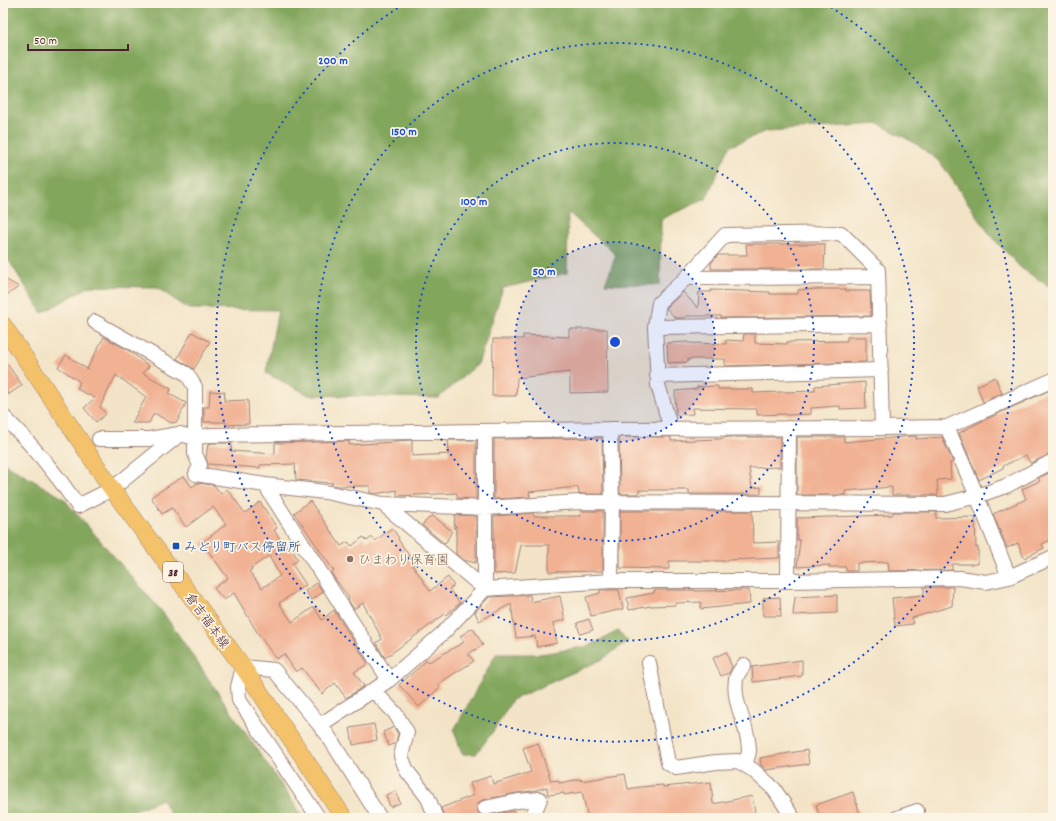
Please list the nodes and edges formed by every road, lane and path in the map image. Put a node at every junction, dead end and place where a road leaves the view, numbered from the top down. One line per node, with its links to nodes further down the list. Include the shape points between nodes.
1 (878, 277): 2 (street); 2 (street, via 878,270 841,233 726,235); 4 (street)
2 (686, 278): 6 (street, via 659,303)
3 (95, 322): 18 (street, via 187,374 195,387)
4 (880, 324): 6 (street); 7 (street)
5 (3, 325): 22 (main road, 倉吉福本線 / 38)
6 (655, 327): 8 (street)
7 (881, 370): 8 (street); 14 (street)
8 (657, 376): 15 (street)
9 (1053, 380): 11 (street)
10 (3, 416): 22 (street, via 30,443 78,506)
11 (947, 426): 14 (street); 23 (street)
12 (610, 428): 15 (street); 16 (street); 24 (street)
13 (789, 428): 14 (street); 15 (street); 26 (street)
14 (882, 428)
15 (671, 429)
16 (485, 432): 18 (street, via 210,435); 27 (street)
17 (180, 434): 18 (street); 19 (street, via 149,439); 22 (street)
18 (195, 438): 21 (street, via 195,454 200,466 196,474)
19 (99, 439)
20 (1053, 461): 23 (street, via 1006,486)
21 (266, 485): 25 (street, via 325,492); 36 (street)
22 (112, 489): 35 (main road, 倉吉福本線 / 38)
23 (977, 496): 26 (street, via 945,504); 29 (street)
24 (612, 502): 26 (street); 27 (street); 30 (street)
25 (383, 504): 27 (street); 32 (street)
26 (789, 504): 31 (street)
27 (486, 508): 32 (street)
28 (1053, 557): 29 (street)
29 (1009, 577): 31 (street, via 986,582 960,578)
30 (611, 581): 31 (street); 32 (street)
31 (788, 581)
32 (485, 589): 36 (street, via 444,632)
33 (649, 663): 39 (street, via 668,763 676,768 738,761)
34 (744, 665): 39 (street, via 736,678 736,688 737,706 748,739 749,751)
35 (243, 667): 38 (street, via 274,670); 42 (street, via 238,687 239,700); 43 (main road, 倉吉福本線 / 38)
36 (389, 680): 37 (street)
37 (373, 690): 38 (street); 45 (street, via 395,713 407,732 401,756 407,770 428,798)
38 (320, 725): 44 (street)
39 (745, 765): 47 (street, via 774,789)
40 (485, 808): 46 (street, via 540,799)
41 (917, 811): 48 (street)
42 (318, 817)
43 (344, 818)
44 (380, 818)
45 (436, 818)
46 (532, 818)
47 (793, 818)
48 (897, 818)

